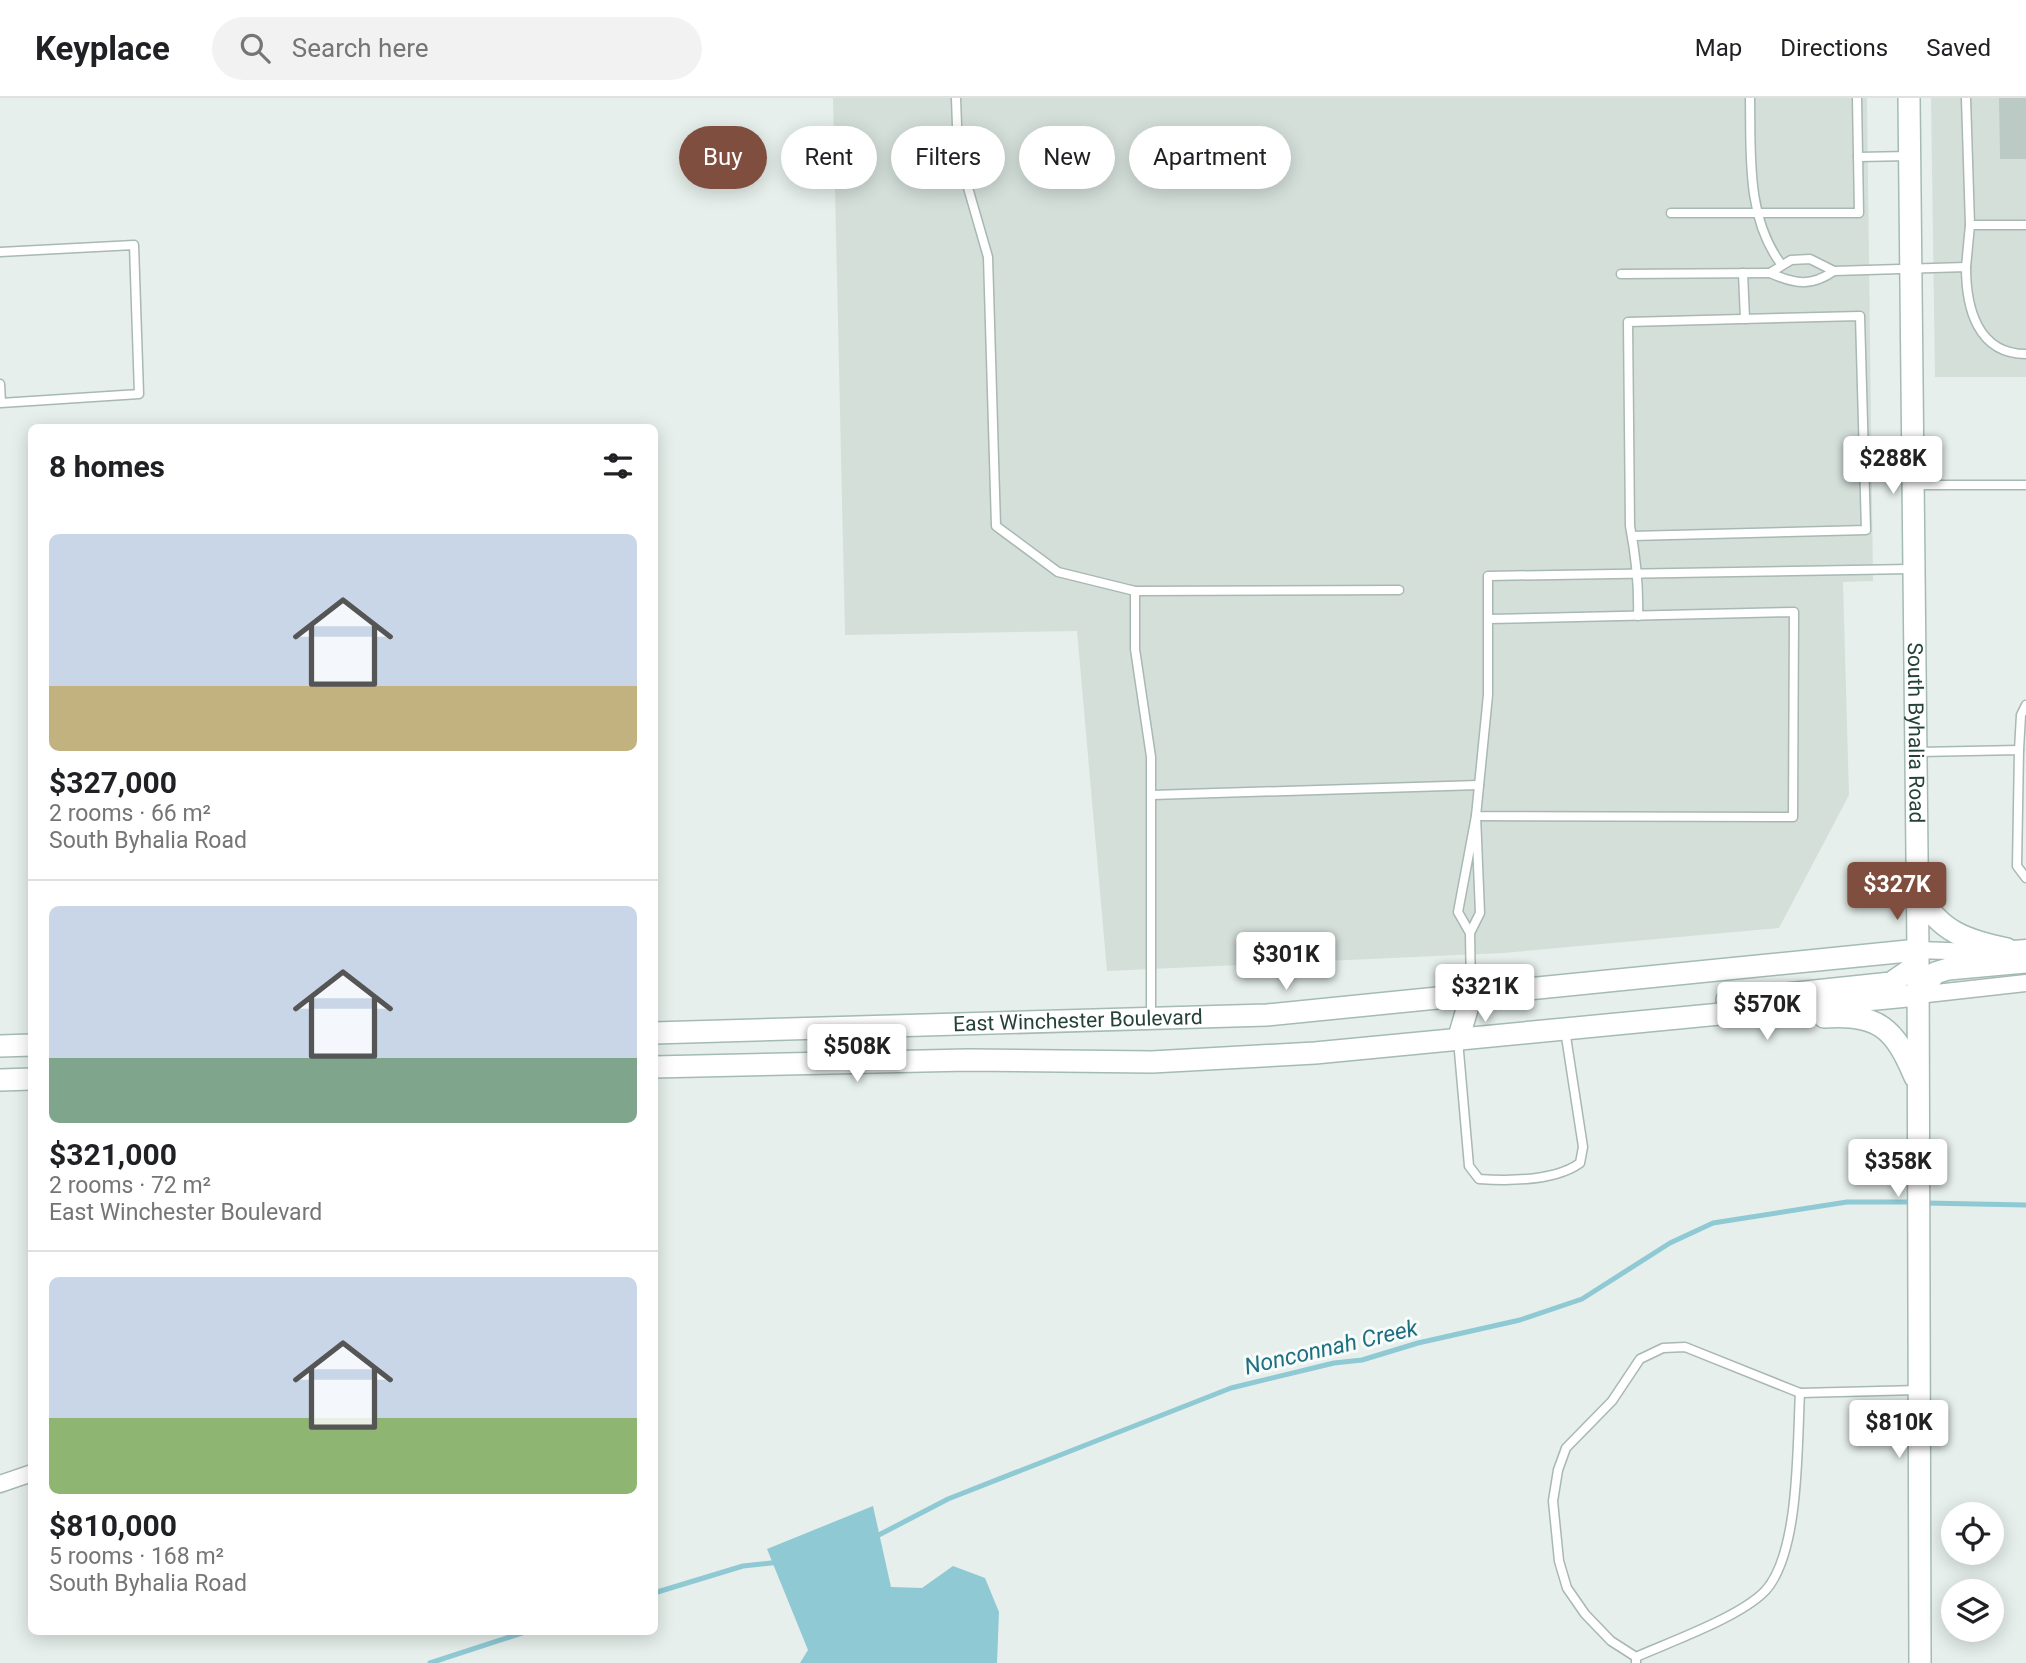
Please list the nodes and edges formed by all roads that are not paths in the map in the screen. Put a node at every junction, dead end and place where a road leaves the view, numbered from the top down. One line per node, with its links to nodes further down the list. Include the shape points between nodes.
1 (956, 98): 29 (lane, via 958,153 988,257 996,526 1058,572)
2 (1750, 98): 8 (lane, via 1751,186)
3 (1857, 98): 7 (lane)
4 (1909, 98): 6 (main road, South Byhalia Road)
5 (1966, 98): 10 (lane)
6 (1909, 156): 7 (lane); 15 (main road, South Byhalia Road)
7 (1858, 157): 8 (lane, via 1859,213)
8 (1759, 212): 9 (lane); 13 (lane, via 1769,248)
9 (1671, 213)
10 (1969, 225): 11 (lane); 14 (lane)
11 (2026, 225)
12 (0, 253): 22 (lane, via 134,245 139,394 1,403)
13 (1781, 264): 16 (lane, via 1810,259); 18 (lane)
14 (1966, 267): 15 (lane); 21 (lane, via 1968,302 1980,332 2012,354)
15 (1910, 269): 16 (lane); 23 (main road, South Byhalia Road)
16 (1834, 271): 18 (lane, via 1818,282 1793,283)
17 (1743, 273): 18 (lane); 19 (lane); 20 (lane)
18 (1770, 273)
19 (1621, 274)
20 (1745, 319): 25 (lane, via 1628,322); 25 (lane, via 1860,316 1866,530)
21 (2026, 354)
22 (0, 384)
23 (1914, 485): 24 (lane); 26 (main road, South Byhalia Road)
24 (2026, 485)
25 (1632, 536): 27 (lane)
26 (1914, 568): 27 (lane); 34 (main road, South Byhalia Road)
27 (1639, 573): 30 (lane); 31 (lane, via 1488,576)
28 (1399, 590): 29 (lane)
29 (1135, 591): 37 (lane, via 1135,649)
30 (1638, 616): 31 (lane); 38 (lane, via 1794,612 1793,817)
31 (1488, 620): 36 (lane, via 1489,695)
32 (2026, 705): 33 (lane)
33 (2019, 750): 34 (lane); 35 (lane)
34 (1916, 752): 40 (main road, South Byhalia Road)
35 (2022, 761): 39 (lane, via 2017,866)
36 (1479, 785): 37 (lane); 38 (lane)
37 (1152, 795): 48 (lane)
38 (1476, 816): 41 (lane, via 1480,913); 41 (lane, via 1458,912)
39 (2026, 878)
40 (1917, 894): 42 (main road, via 1929,912 1957,935); 43 (main road, South Byhalia Road)
41 (1470, 933): 47 (lane)
42 (2017, 948): 43 (street)
43 (1918, 950): 46 (main road, South Byhalia Road); 47 (main road, East Winchester Boulevard); 49 (main road, via 1916,963 1891,984 1704,1003)
44 (2026, 962): 46 (main road, via 1948,969 1935,973)
45 (2026, 983): 46 (street)
46 (1918, 995): 49 (main road, East Winchester Boulevard); 58 (main road, South Byhalia Road)
47 (1471, 996): 48 (main road, East Winchester Boulevard, via 1267,1015); 52 (main road)
48 (1151, 1019): 51 (main road, East Winchester Boulevard)
49 (1613, 1026): 50 (main road, East Winchester Boulevard); 58 (main road, via 1628,1032 1848,1015 1877,1024 1900,1043)
50 (1566, 1030): 52 (main road, East Winchester Boulevard); 52 (lane, via 1583,1147 1580,1163 1568,1172 1502,1181 1479,1179 1469,1166)
51 (658, 1033)
52 (1458, 1040): 55 (main road, East Winchester Boulevard, via 1152,1062)
53 (28, 1045): 54 (main road)
54 (0, 1046)
55 (658, 1066)
56 (28, 1079): 57 (main road)
57 (0, 1080)
58 (1918, 1086): 59 (main road, South Byhalia Road)
59 (1920, 1390): 60 (lane); 64 (main road, South Byhalia Road)
60 (1800, 1393): 63 (lane, via 1791,1532 1765,1591 1737,1611); 63 (lane, via 1685,1347 1663,1348 1640,1359 1612,1401 1566,1448 1553,1501 1559,1561 1567,1588 1593,1623)
61 (28, 1474): 62 (street)
62 (0, 1484)
63 (1636, 1660)
64 (1920, 1663)

